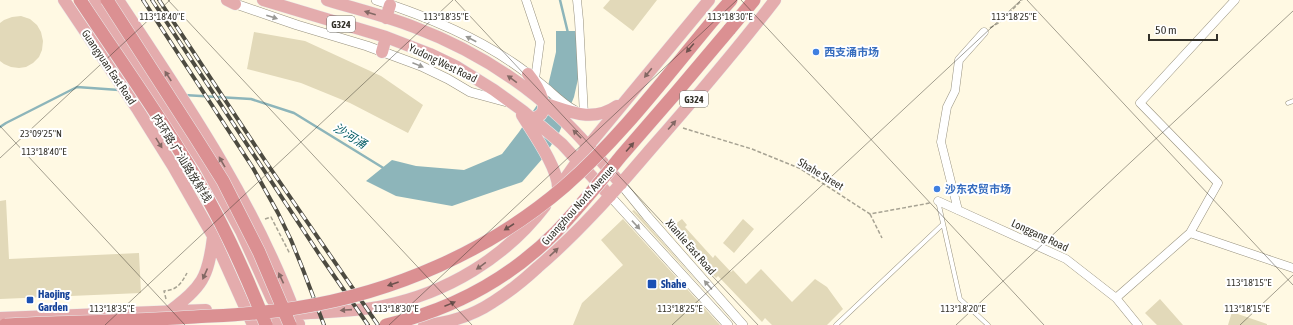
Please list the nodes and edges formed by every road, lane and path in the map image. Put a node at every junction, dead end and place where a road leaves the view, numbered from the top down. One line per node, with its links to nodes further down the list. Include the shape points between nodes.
1 (64, 0): 48 (main road, Guangyuan East Road, one-way to 48, via 174,166)
2 (80, 0): 61 (highway, 内环路-广汕路放射线, bridge, via 204,192 232,245)
3 (86, 0): 26 (main road)
4 (95, 0): 26 (main road)
5 (107, 0): 59 (highway, 内环路-广汕路放射线, bridge, via 223,181)
6 (118, 0): 59 (main road, one-way to 6, via 286,288 225,167)
7 (223, 0): 19 (street)
8 (263, 0): 20 (main road, Yudong West Road / G324)
9 (327, 0): 23 (main road, Yudong West Road / G324, one-way to 9)
10 (376, 0): 22 (street)
11 (526, 0): 28 (street, via 540,42)
12 (577, 0): 34 (street)
13 (709, 0): 29 (main road, G324, one-way to 29)
14 (731, 0): 60 (highway, Guangzhou North Avenue, one-way to 60, bridge, via 616,136 565,186 501,232 436,267 382,287 296,308 235,315)
15 (754, 0): 63 (highway, Guangzhou North Avenue, one-way to 15, bridge, via 421,315 468,296 504,276 531,255 581,204)
16 (775, 0): 36 (main road, G324, one-way to 16)
17 (1022, 0): 24 (path, via 1000,22)
18 (1235, 0): 47 (street, via 1140,103 1218,183)
19 (231, 2): 27 (street, one-way to 27)
20 (277, 2): 21 (main road, Yudong West Road / G324)
21 (297, 5): 25 (main road, Yudong West Road / G324)
22 (390, 5): 23 (main road); 28 (street, one-way to 22, via 512,62 462,34)
23 (386, 18): 32 (main road, Yudong West Road / G324, one-way to 23, via 469,52 418,28)
24 (984, 32): 43 (street, via 959,60 955,91 947,107 941,142)
25 (386, 37): 27 (main road); 33 (main road, Yudong West Road / G324, via 457,67)
26 (118, 40): 56 (main road, via 221,192 272,299)
27 (382, 52): 33 (street, one-way to 33, via 421,66 470,92)
28 (531, 77): 32 (main road); 32 (street, via 548,90)
29 (625, 101): 34 (main road, G324, via 609,112); 37 (main road)
30 (1293, 101): 31 (lane)
31 (1288, 103)
32 (549, 104): 34 (main road, G324); 35 (main road, via 535,118); 37 (main road, Yudong West Road, one-way to 32)
33 (515, 105): 35 (main road, Yudong West Road / G324)
34 (584, 115)
35 (534, 125): 38 (main road, Yudong West Road / G324, via 562,144); 40 (main road, via 556,175)
36 (672, 125): 39 (main road, G324); 44 (path, Shahe Street, via 752,149 799,168)
37 (588, 146): 38 (main road); 39 (main road, Yudong West Road)
38 (578, 161): 40 (main road); 41 (main road, Yudong West Road / G324)
39 (621, 184): 41 (main road, G324); 66 (street, Xianlie East Road, one-way to 39)
40 (558, 189): 59 (main road, one-way to 59, via 529,225 505,248 480,267 446,286 384,306)
41 (610, 196): 64 (main road, Guangzhou North Avenue, one-way to 41, via 459,319 508,292 553,254); 65 (street, one-way to 65)
42 (938, 201): 43 (street, Longgang Road); 44 (path); 46 (lane)
43 (958, 210): 54 (street, Longgang Road, via 1066,259)
44 (870, 214): 49 (path)
45 (271, 216): 50 (path)
46 (942, 225): 67 (lane); 68 (lane, via 960,299)
47 (1190, 233): 51 (street); 54 (street)
48 (213, 236): 55 (main road, one-way to 55, via 211,257 204,278 196,289); 57 (main road, Guangyuan East Road)
49 (882, 238)
50 (290, 254)
51 (1293, 268)
52 (187, 273): 53 (path, via 175,288)
53 (164, 291)
54 (1116, 298): 69 (street, Longgang Road)
55 (170, 311): 57 (main road); 58 (main road)
56 (276, 313): 57 (main road); 59 (main road)
57 (251, 316): 61 (main road); 62 (main road, via 273,320)
58 (0, 318)
59 (294, 322)
60 (5, 325)
61 (266, 325)
62 (278, 325)
63 (386, 325)
64 (424, 325)
65 (728, 325)
66 (743, 325)
67 (836, 325)
68 (988, 325)
69 (1138, 325)

